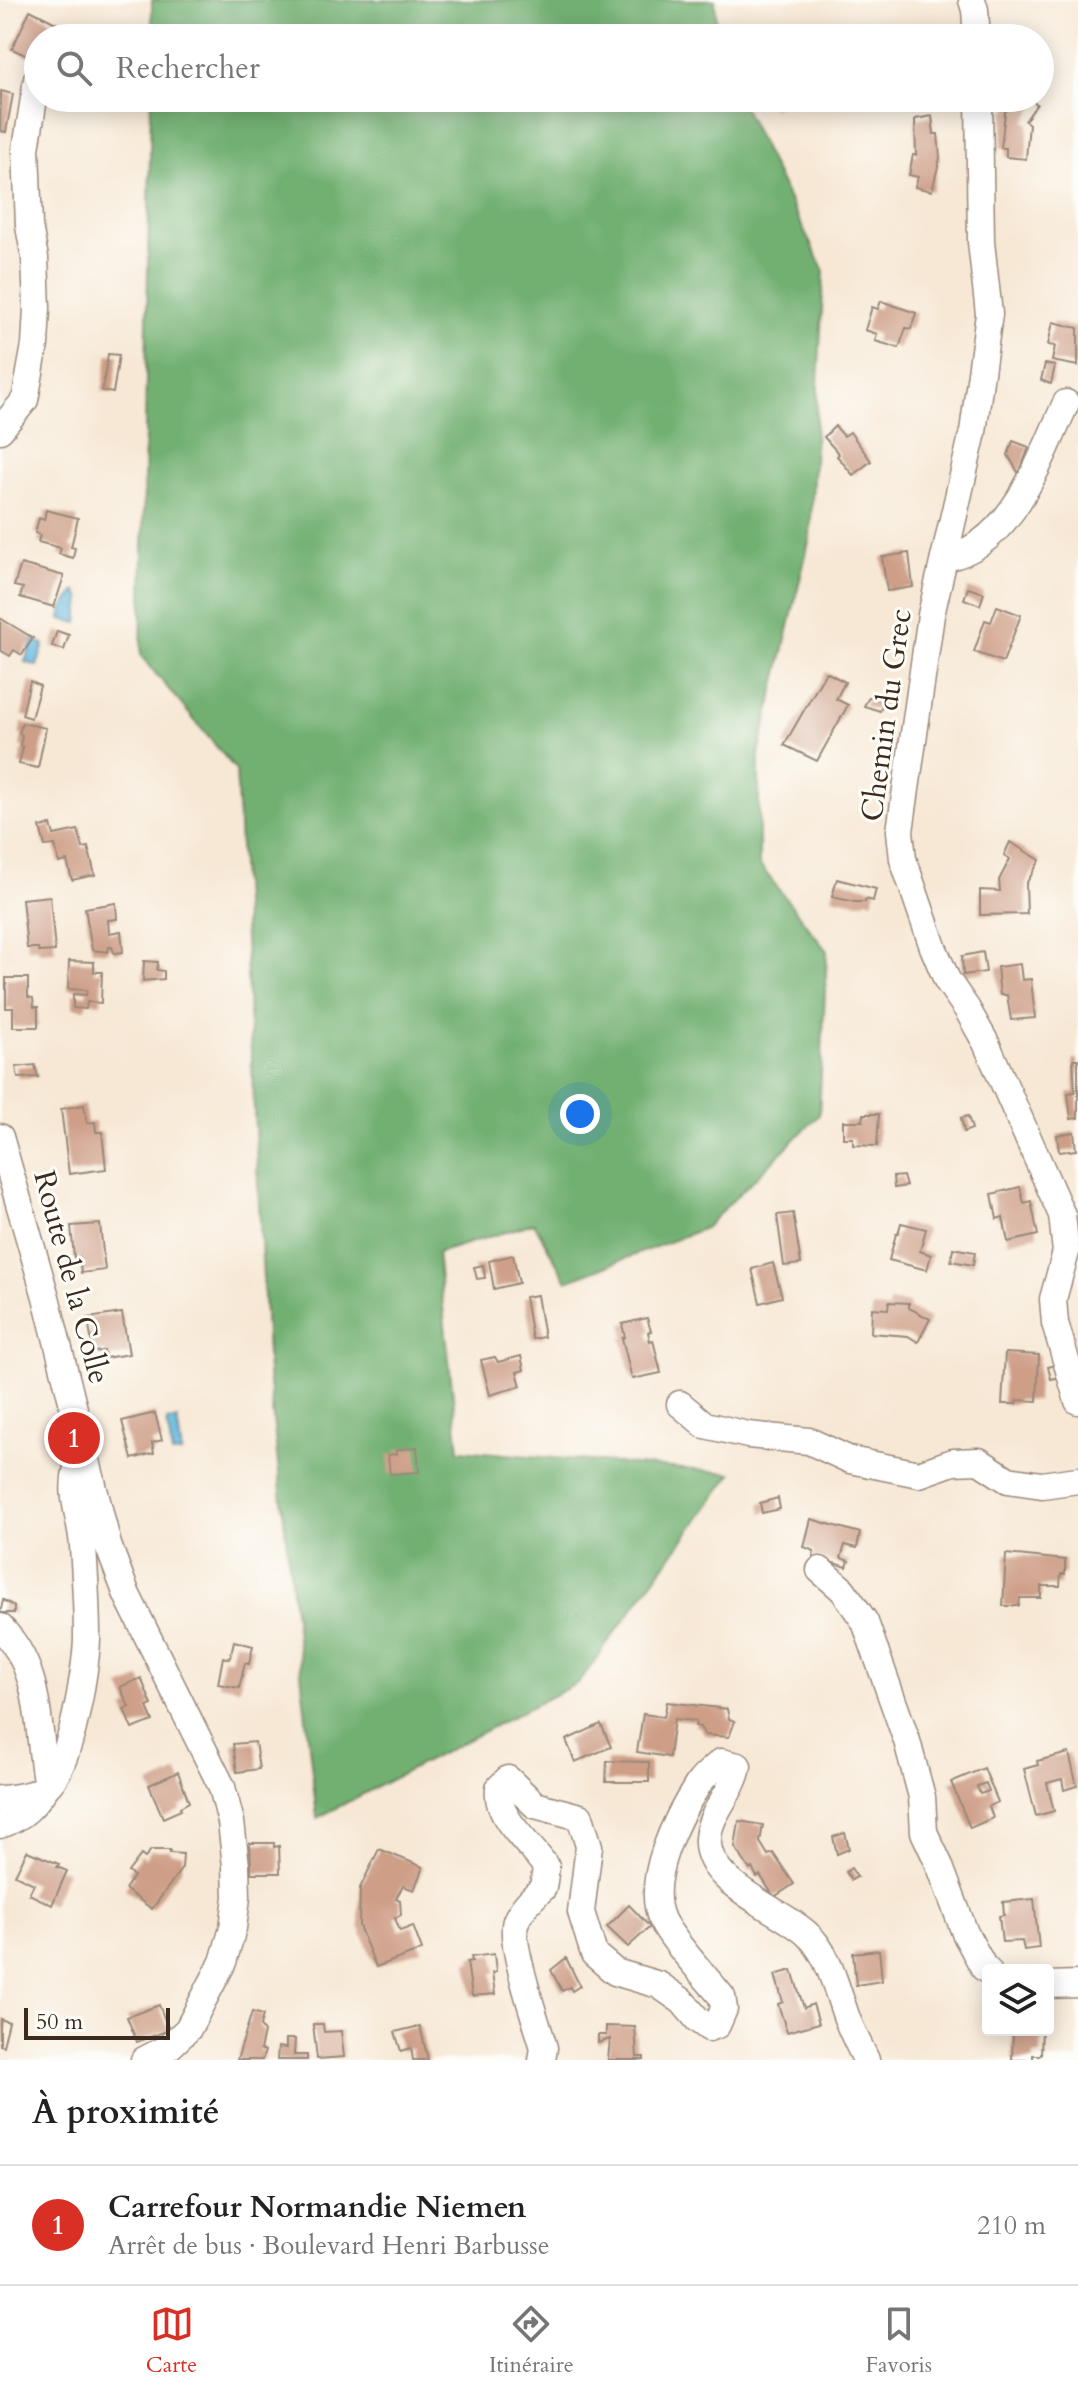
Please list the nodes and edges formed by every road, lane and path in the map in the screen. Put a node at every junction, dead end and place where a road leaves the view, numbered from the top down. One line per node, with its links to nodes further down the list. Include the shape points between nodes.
1 (972, 0): 2 (street)
2 (976, 24)
3 (32, 112): 6 (street, via 26,149 35,345 25,400)
4 (979, 112): 7 (street, Chemin du Grec, via 981,242 989,314 973,432)
5 (1066, 403): 7 (street, via 1030,482 1000,526 962,555)
6 (0, 430)
7 (944, 558): 9 (street, Chemin du Grec, via 900,831 903,859 942,969 986,1043 1062,1215 1066,1252 1053,1299 1055,1323)
8 (0, 1137): 11 (street, Route de la Colle)
9 (1078, 1401)
10 (680, 1404): 12 (street, via 705,1425 809,1441 850,1460 919,1474 953,1462 979,1461 1008,1480 1042,1485)
11 (87, 1462): 15 (street, via 77,1467 72,1485 83,1543 87,1640 78,1707 61,1766); 21 (street, Route de la Colle, via 127,1595 222,1787 236,1866 233,1928 223,1962 188,2029)
12 (1078, 1480)
13 (820, 1570): 18 (street, via 843,1590 865,1622 907,1741 922,1797 924,1832)
14 (0, 1627): 15 (street, via 25,1659 34,1684)
15 (47, 1786): 16 (street); 17 (street, via 28,1811)
16 (0, 1799)
17 (0, 1825)
18 (982, 1964)
19 (1078, 1984): 20 (street)
20 (1054, 1985)
21 (144, 2060)
22 (542, 2060): 23 (street, via 544,2048 514,1924 543,1888 546,1867 508,1822 497,1798 499,1788 508,1779 535,1805 580,1817 589,1846 581,1912 594,1954 615,1972 659,1985 709,2028 721,2017 722,1997 663,1923 656,1904 670,1836 701,1780 721,1762 738,1766 714,1819 708,1840 711,1858 720,1874 807,1933 821,1951)
23 (866, 2060)

